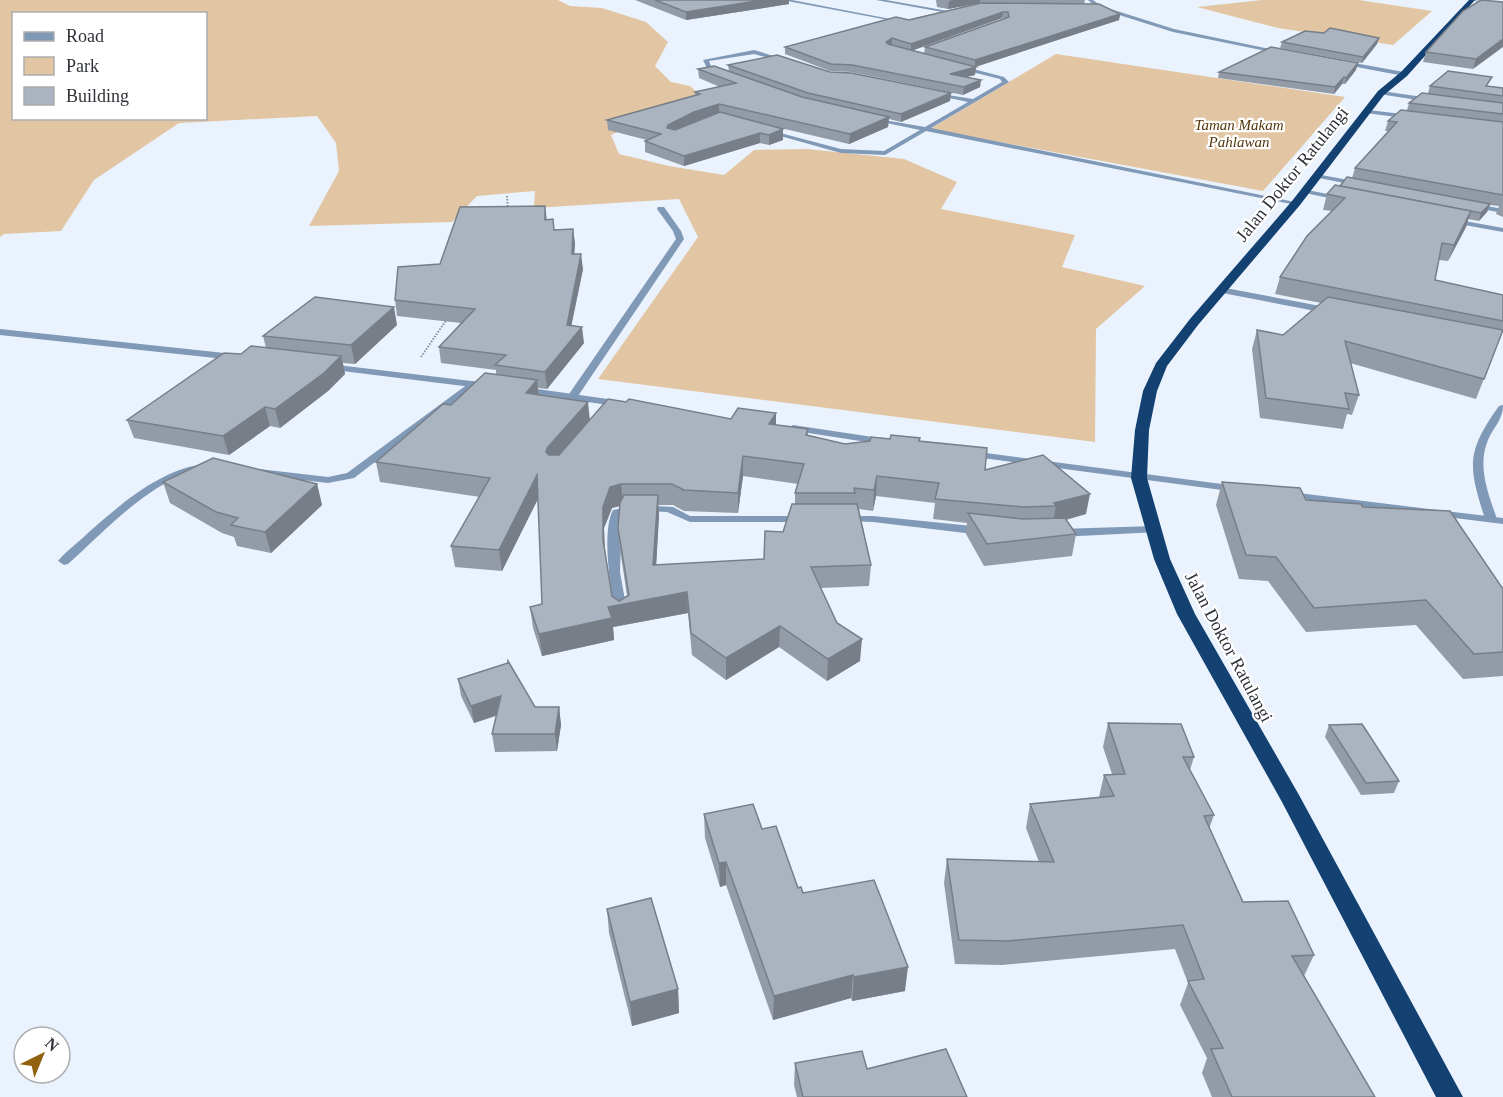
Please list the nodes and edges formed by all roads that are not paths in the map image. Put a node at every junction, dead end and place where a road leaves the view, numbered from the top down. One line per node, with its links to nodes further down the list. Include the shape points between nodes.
1 (784, 0): 11 (street)
2 (878, 0): 9 (street)
3 (1090, 0): 7 (street)
4 (1473, 0): 5 (street); 16 (highway, Jalan Doktor Ratulangi)
5 (1503, 4)
6 (1089, 6): 7 (street)
7 (1099, 7): 12 (street, via 1173,30)
8 (963, 8): 9 (street)
9 (948, 12): 10 (street)
10 (930, 18)
11 (911, 23)
12 (1286, 53)
13 (1333, 61): 16 (street)
14 (792, 62): 17 (street, via 754,52 706,60 714,71)
15 (955, 66): 20 (street, via 1006,80)
16 (1404, 74): 19 (highway, Jalan Doktor Ratulangi)
17 (733, 78)
18 (934, 93): 20 (street)
19 (1381, 93): 21 (street); 22 (highway, Jalan Doktor Ratulangi)
20 (973, 101): 26 (street)
21 (1436, 101)
22 (1368, 112): 24 (street); 27 (highway, Jalan Doktor Ratulangi)
23 (861, 116): 26 (street)
24 (1424, 119)
25 (757, 128): 26 (street, via 841,152 876,154 885,153)
26 (923, 131): 29 (street)
27 (1316, 176): 28 (street); 29 (highway, Jalan Doktor Ratulangi)
28 (1374, 187)
29 (1300, 197): 30 (street); 36 (highway, Jalan Doktor Ratulangi)
30 (1351, 200)
31 (1466, 204): 33 (street)
32 (661, 209): 44 (street, via 680,239)
33 (1503, 211)
34 (1445, 219): 35 (street)
35 (1503, 230)
36 (1220, 290): 37 (street); 52 (highway, Jalan Doktor Ratulangi, via 1161,366 1150,391 1142,430)
37 (1338, 313)
38 (0, 332): 39 (street)
39 (242, 358)
40 (313, 365): 41 (street)
41 (472, 384): 42 (street); 51 (street, via 350,476 328,480)
42 (494, 387)
43 (516, 389): 44 (street)
44 (572, 397): 45 (street, via 611,407)
45 (638, 406)
46 (1503, 408): 57 (street, via 1477,448 1481,489)
47 (778, 426): 48 (street)
48 (894, 443)
49 (964, 453): 52 (street)
50 (224, 467): 61 (street, via 202,465 165,480)
51 (247, 470)
52 (1139, 478): 53 (street); 58 (highway, Jalan Doktor Ratulangi)
53 (1245, 490)
54 (1280, 494): 57 (street)
55 (815, 519): 62 (street, via 690,519 673,510 617,512 614,572)
56 (838, 519): 59 (street)
57 (1497, 520)
58 (1154, 530): 60 (street); 63 (highway, Jalan Doktor Ratulangi, via 1185,614 1292,801)
59 (999, 532)
60 (1050, 534)
61 (64, 561)
62 (622, 617)
63 (1450, 1097)

